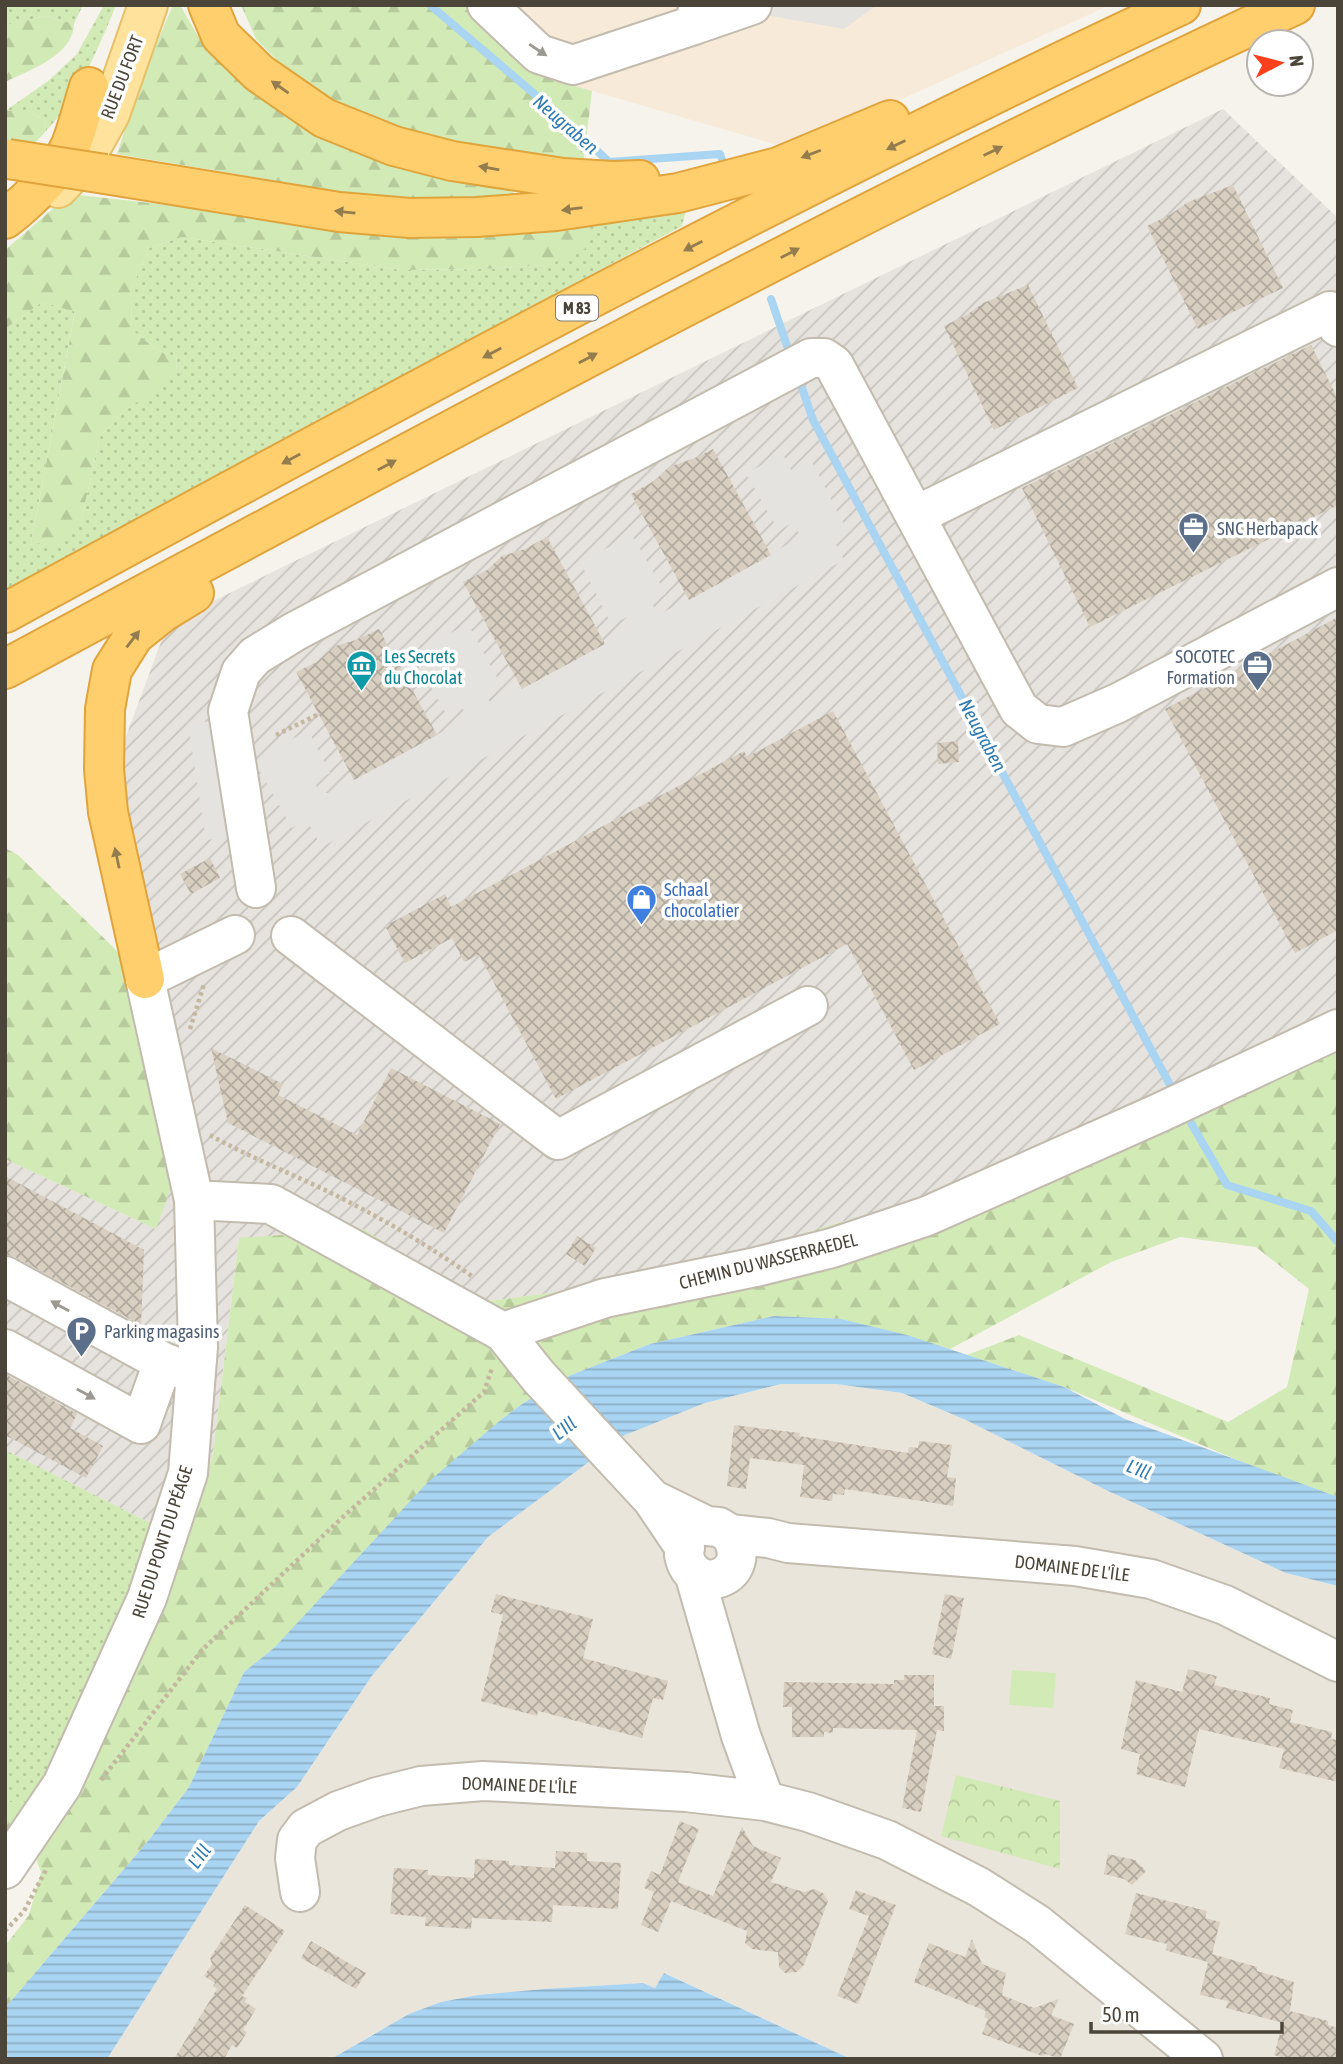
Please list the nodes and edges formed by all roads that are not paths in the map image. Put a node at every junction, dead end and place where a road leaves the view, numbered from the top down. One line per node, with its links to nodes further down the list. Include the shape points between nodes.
1 (130, 5): 9 (main road, RUE DU FORT)
2 (148, 5): 14 (main road, RUE DU FORT, via 110,114 83,162)
3 (208, 5): 11 (highway, one-way to 3, via 704,173 612,181 563,178 510,172 394,146 324,118 260,73 221,36)
4 (487, 5): 8 (street, one-way to 8, via 539,54 573,65)
5 (752, 5): 8 (street)
6 (1294, 5): 17 (highway, one-way to 6, via 697,299)
7 (1168, 11): 11 (highway, one-way to 11, via 1095,23 863,133); 19 (highway, M 83, one-way to 19, via 694,245)
8 (696, 15)
9 (89, 88): 12 (main road, RUE DU FORT, via 57,146); 13 (highway, via 70,148 43,183)
10 (7, 159): 11 (highway, one-way to 10, bridge, via 678,193 556,211 410,218 339,212)
11 (736, 179)
12 (5, 200)
13 (5, 219)
14 (5, 237)
15 (1338, 327): 16 (street, via 1330,311)
16 (915, 516): 18 (street, via 1019,709 1038,724 1063,727 1118,703); 21 (street, via 834,365 824,358 811,358 294,632 255,656 241,673 228,711)
17 (240, 543): 20 (highway); 24 (highway, one-way to 17, via 108,812 105,709 112,670 134,635 207,586)
18 (1338, 587)
19 (5, 613)
20 (5, 669)
21 (256, 888)
22 (290, 936): 25 (street, via 558,1140)
23 (222, 941): 24 (street)
24 (145, 979): 27 (street, RUE DU PONT DU PÉAGE)
25 (808, 1006)
26 (1338, 1029): 29 (street, CHEMIN DU WASSERRAEDEL, via 927,1216 832,1248 605,1298)
27 (194, 1200): 29 (street, via 271,1204); 31 (street, RUE DU PONT DU PÉAGE, via 198,1347)
28 (5, 1276): 31 (street, one-way to 28)
29 (503, 1332): 32 (street, via 652,1499)
30 (5, 1349): 31 (street, one-way to 31, via 142,1424)
31 (179, 1368): 35 (street, RUE DU PONT DU PÉAGE, via 188,1473 147,1598 62,1785)
32 (712, 1553): 33 (street, DOMAINE DE L'ÎLE, via 768,1538 1075,1566 1151,1579 1225,1605); 34 (street, via 701,1603)
33 (1338, 1662)
34 (765, 1801): 36 (street, DOMAINE DE L'ÎLE, via 483,1781 421,1786 338,1811 306,1828 297,1840 295,1858); 37 (street, DOMAINE DE L'ÎLE, via 887,1840 979,1887 1037,1924)
35 (5, 1869)
36 (300, 1892)
37 (1203, 2059)

